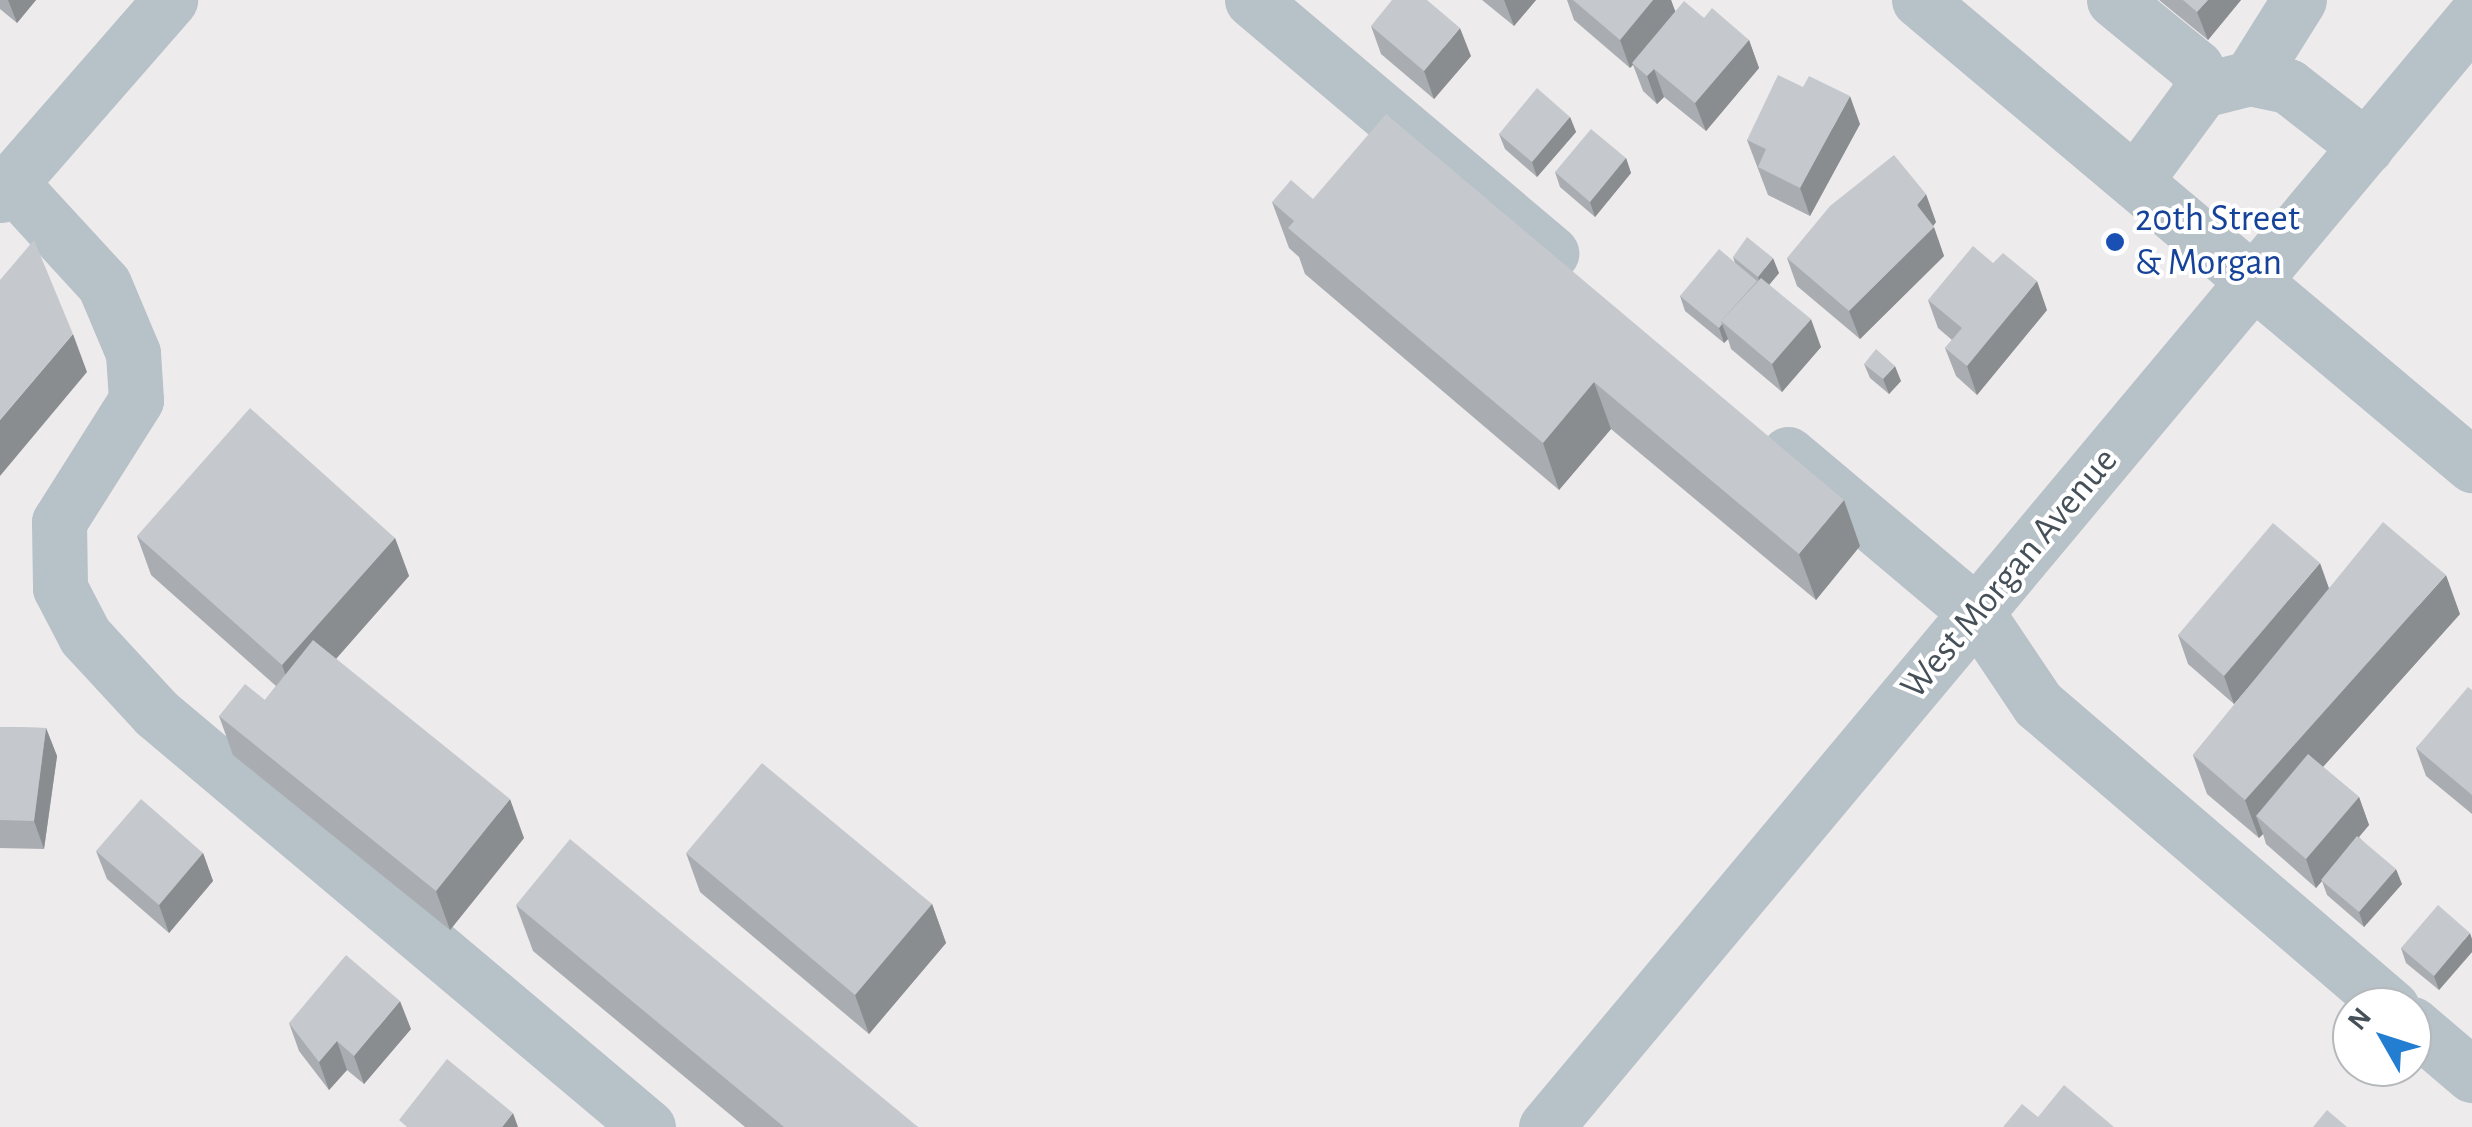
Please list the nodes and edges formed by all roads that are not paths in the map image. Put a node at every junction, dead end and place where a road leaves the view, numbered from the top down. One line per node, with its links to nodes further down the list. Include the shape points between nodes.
1 (170, 0): 10 (street)
2 (1252, 0): 12 (street)
3 (2114, 0): 7 (street)
4 (2299, 0): 7 (street)
5 (1950, 9): 9 (street)
6 (2472, 19): 8 (street, West Morgan Avenue)
7 (2226, 84): 8 (street, via 2288,86); 9 (street)
8 (2366, 147): 11 (street, West Morgan Avenue)
9 (2135, 181): 11 (street)
10 (6, 189): 19 (street, via 104,284 132,353 136,400 59,522 60,588 85,636 170,725)
11 (2254, 282): 14 (street); 15 (street, West Morgan Avenue)
12 (1595, 290)
13 (1744, 416): 15 (street)
14 (2472, 465)
15 (1977, 613): 16 (street, via 2038,704); 20 (street, West Morgan Avenue)
16 (2369, 987)
17 (2432, 1041): 18 (street)
18 (2472, 1076)
19 (648, 1127)
20 (1546, 1127)

